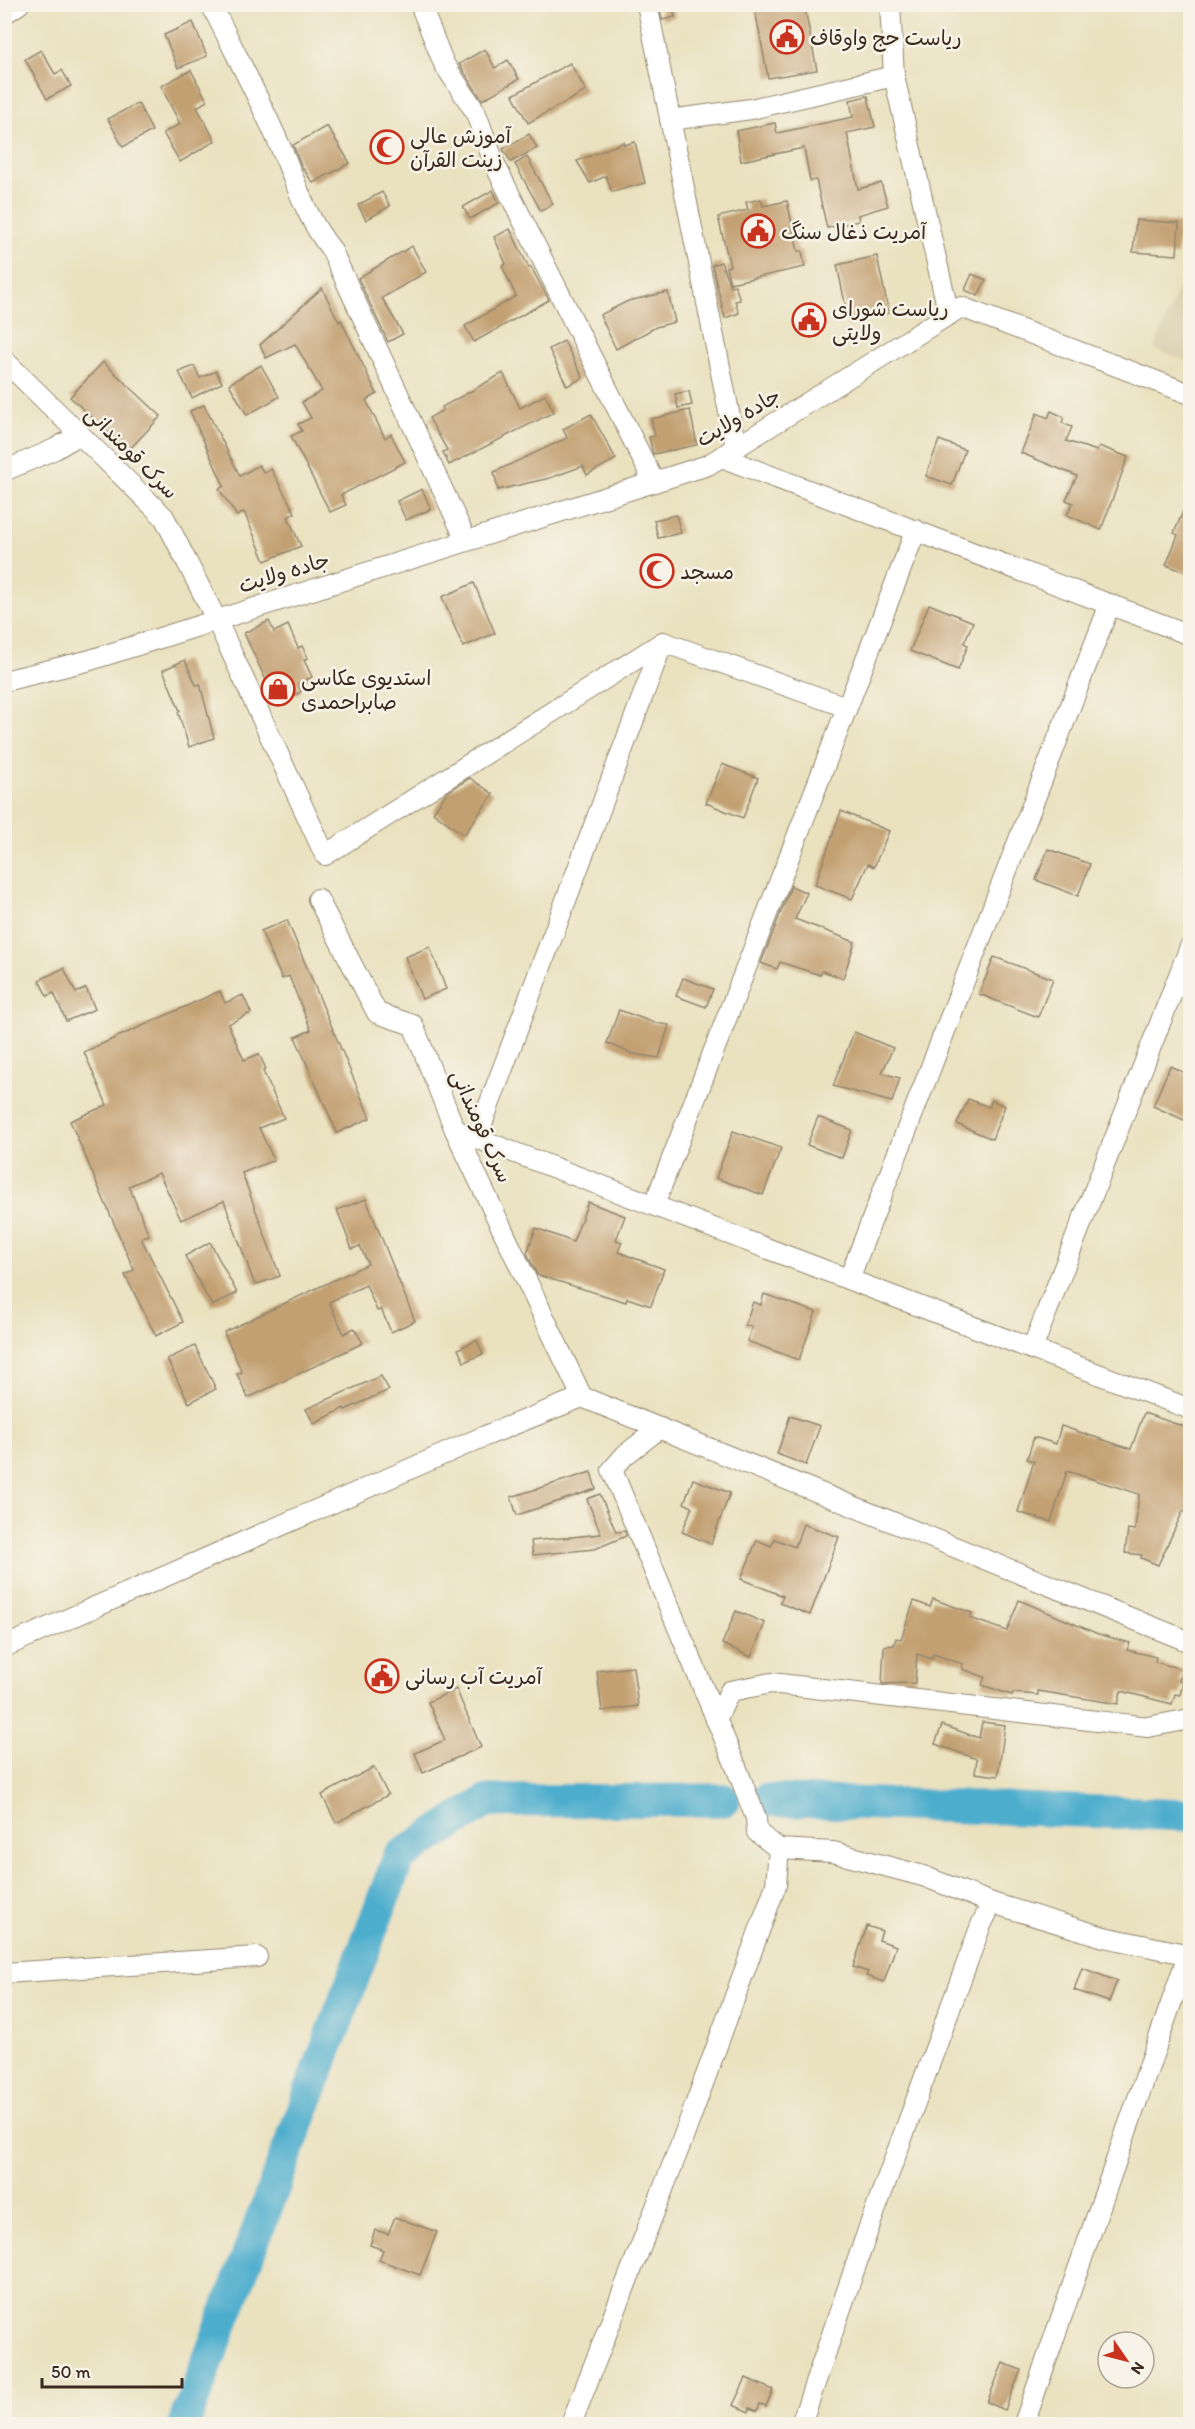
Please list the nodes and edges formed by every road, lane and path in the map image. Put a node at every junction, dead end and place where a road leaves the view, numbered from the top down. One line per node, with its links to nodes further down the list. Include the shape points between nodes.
1 (19, 4): 6 (street)
2 (211, 4): 17 (street, via 277,139 299,194 331,249)
3 (420, 4): 15 (street, via 444,64 475,111 495,165)
4 (647, 4): 8 (street)
5 (890, 4): 7 (street)
6 (4, 14)
7 (894, 76): 8 (street, via 751,109); 9 (street)
8 (670, 120): 13 (street)
9 (949, 315): 11 (street, جاده ولایت, via 961,307); 13 (street, جاده ولایت)
10 (4, 360): 12 (street, سرک قومندانی)
11 (1191, 394)
12 (80, 434): 14 (street); 19 (street, سرک قومندانی, via 164,517)
13 (728, 452): 15 (street, جاده ولایت, via 708,465); 16 (street)
14 (4, 471)
15 (654, 482): 17 (street, جاده ولایت)
16 (916, 530): 18 (street); 23 (street)
17 (466, 540): 19 (street, جاده ولایت)
18 (1110, 604): 20 (street); 29 (street)
19 (216, 619): 21 (street, سرک قومندانی, via 325,855); 22 (street, جاده ولایت, via 87,661)
20 (1191, 635)
21 (663, 642): 23 (street); 27 (street)
22 (4, 681)
23 (846, 707): 28 (street)
24 (318, 898): 26 (street, سرک قومندانی, via 377,1013 413,1025)
25 (1191, 947): 30 (street)
26 (455, 1130): 27 (street); 31 (street, سرک قومندانی)
27 (477, 1137): 28 (street)
28 (654, 1205): 29 (street)
29 (849, 1279): 30 (street)
30 (1032, 1349): 32 (street)
31 (582, 1397): 33 (street); 35 (street)
32 (1191, 1409)
33 (660, 1428): 34 (street); 37 (street, via 612,1470)
34 (1191, 1642)
35 (4, 1647)
36 (1191, 1719): 37 (street, via 1148,1727 771,1683 730,1691)
37 (716, 1720): 38 (street, via 756,1818 757,1832)
38 (779, 1849): 39 (street, via 833,1852 923,1876); 43 (street, via 776,1885 679,2150)
39 (992, 1903): 40 (street, via 1104,1937); 44 (street, via 868,2230)
40 (1189, 1955): 45 (street)
41 (257, 1957): 42 (street)
42 (4, 1973)
43 (571, 2424)
44 (801, 2424)
45 (1024, 2424)

